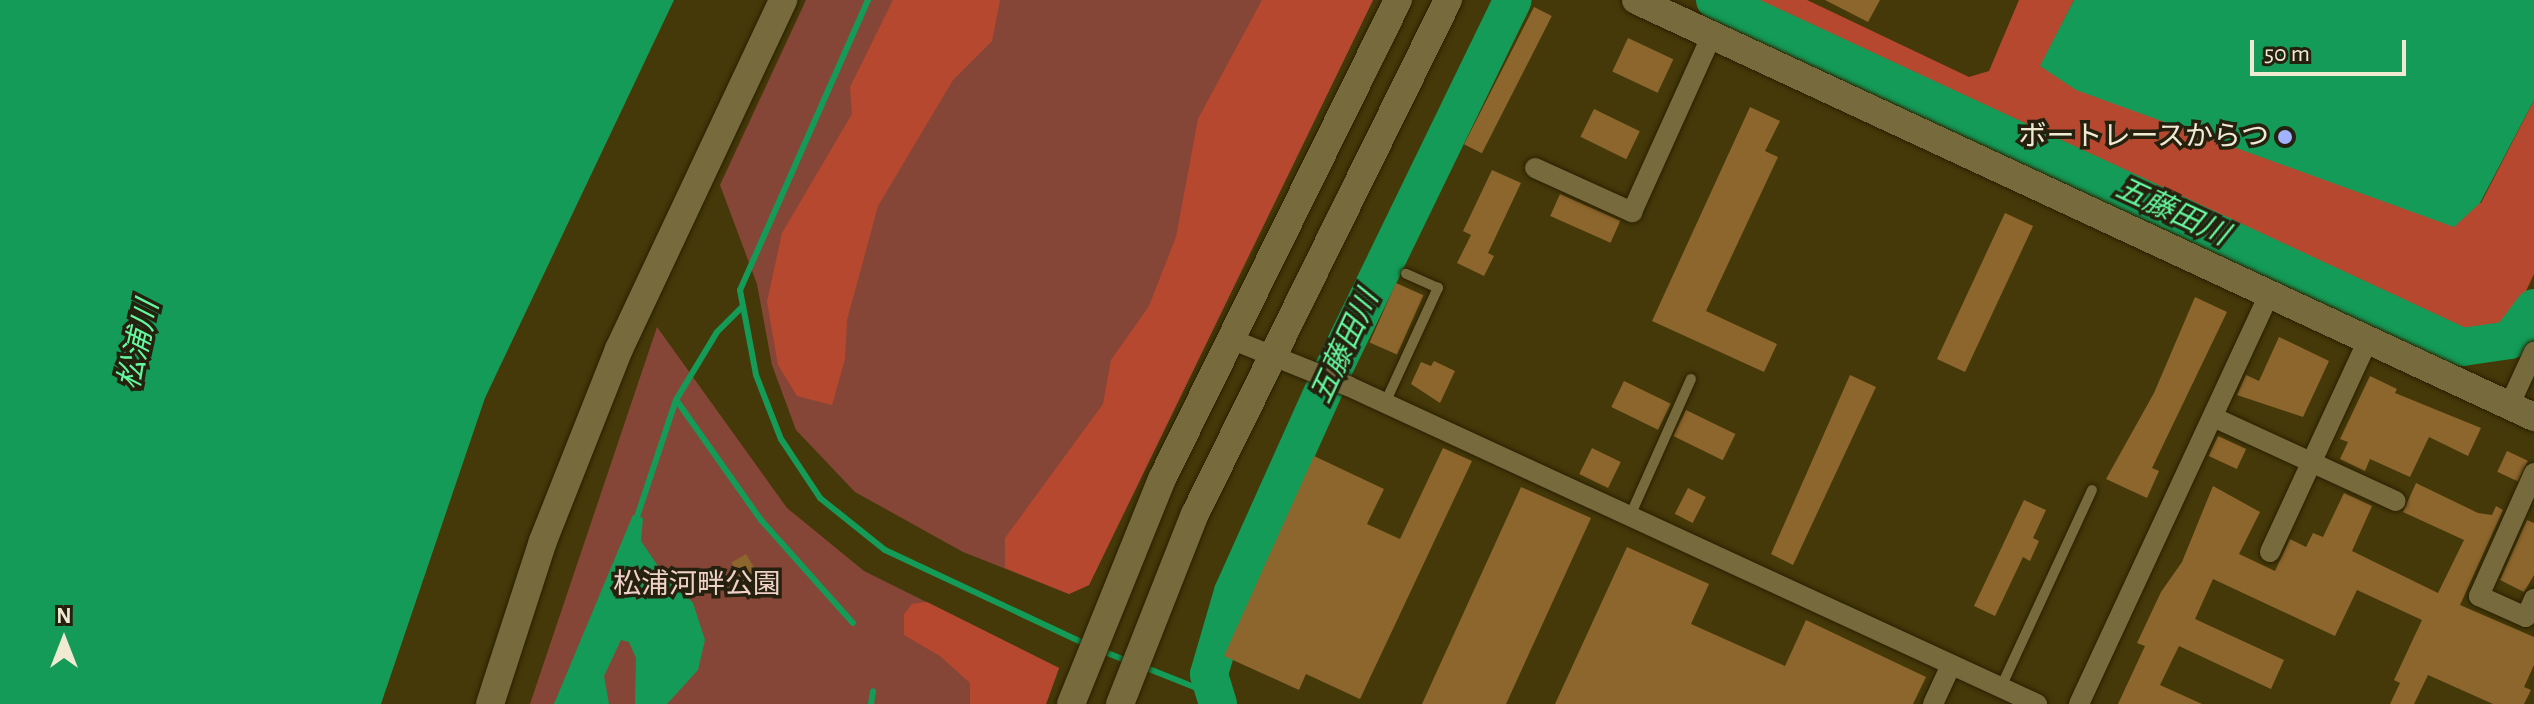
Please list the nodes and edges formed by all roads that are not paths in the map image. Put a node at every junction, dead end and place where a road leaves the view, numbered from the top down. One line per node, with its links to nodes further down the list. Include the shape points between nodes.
1 (783, 0): 28 (street, via 619,349 543,541)
2 (1398, 0): 9 (street)
3 (1448, 0): 12 (street)
4 (1636, 0): 5 (street)
5 (1712, 35): 6 (street, via 1632,212); 8 (street)
6 (1535, 168)
7 (1406, 274): 14 (lane, via 1438,288)
8 (2269, 294): 10 (street); 16 (street)
9 (1228, 338): 12 (street); 26 (street)
10 (2368, 340): 15 (street); 17 (street)
11 (2534, 352): 15 (street)
12 (1270, 355): 14 (street); 27 (street)
13 (1691, 379): 21 (lane)
14 (1385, 403): 21 (street)
15 (2522, 412)
16 (2213, 417): 17 (street); 31 (street)
17 (2312, 462): 20 (street); 22 (street)
18 (2534, 473): 23 (street, via 2479,596 2526,617)
19 (2092, 490): 25 (lane)
20 (2396, 501)
21 (1630, 516): 24 (street)
22 (2270, 552)
23 (2534, 599)
24 (1951, 665): 25 (street); 29 (street)
25 (2001, 687): 30 (street)
26 (1075, 693)
27 (1121, 701)
28 (490, 704)
29 (1933, 704)
30 (2037, 704)
31 (2079, 704)

